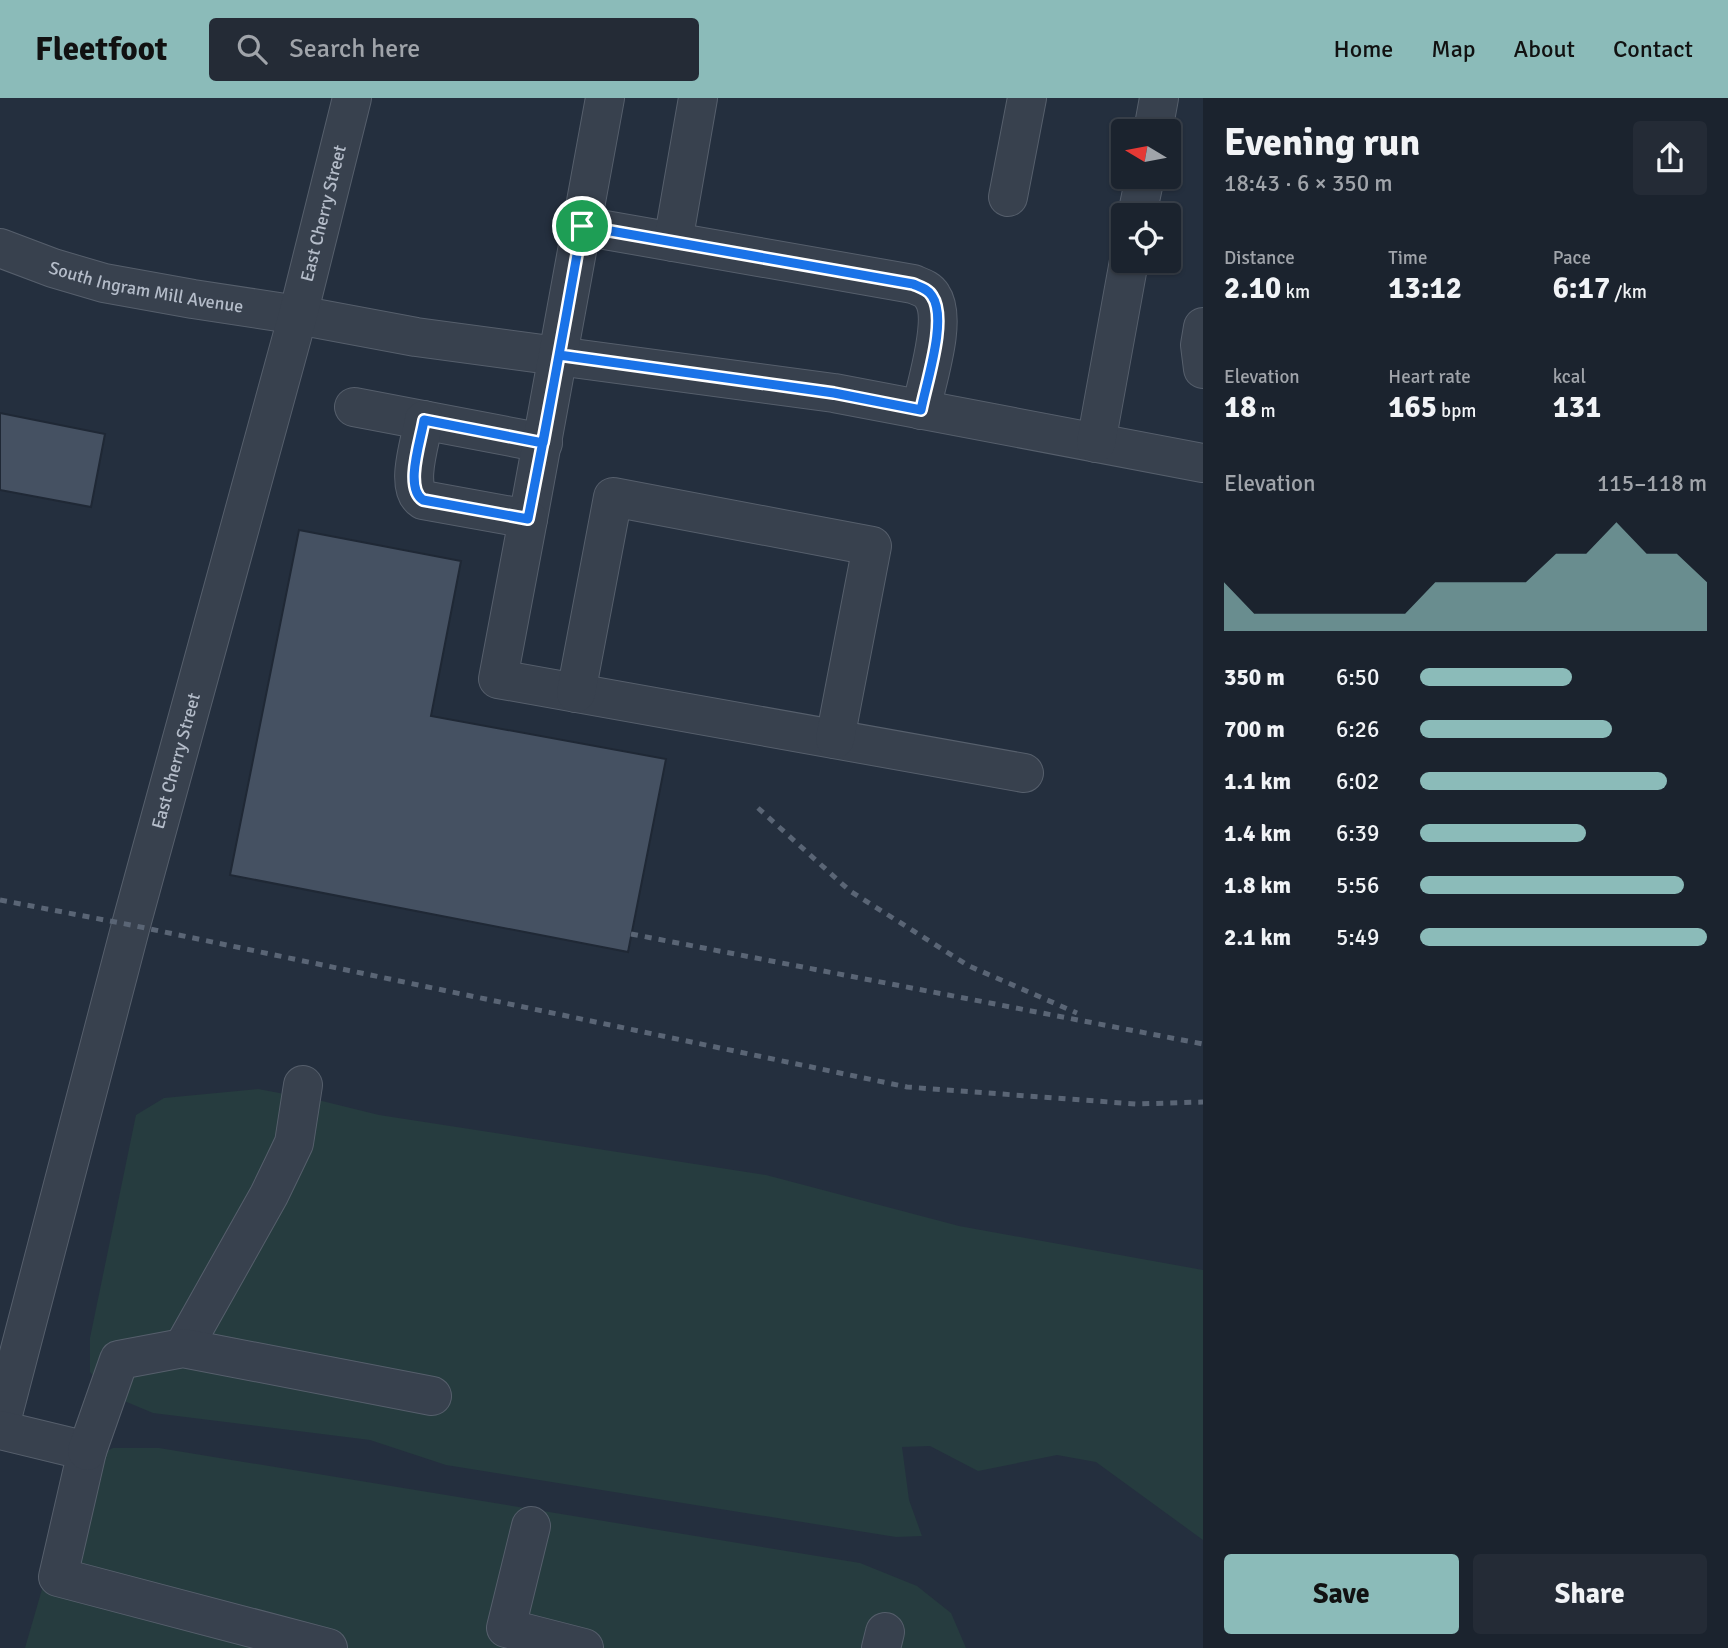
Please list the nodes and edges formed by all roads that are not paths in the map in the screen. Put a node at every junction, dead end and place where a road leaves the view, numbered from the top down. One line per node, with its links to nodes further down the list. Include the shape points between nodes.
1 (352, 98): 12 (street, East Cherry Street)
2 (606, 98): 8 (street)
3 (698, 98): 9 (street)
4 (1027, 98): 7 (street)
5 (1159, 98): 6 (street)
6 (1155, 119)
7 (1008, 197)
8 (582, 226): 9 (street); 14 (street)
9 (673, 242): 17 (street, via 923,288 932,296 938,316)
10 (0, 248): 12 (street, South Ingram Mill Avenue, via 104,283)
11 (1127, 273): 20 (street)
12 (298, 315): 14 (street, South Ingram Mill Avenue, via 416,337); 29 (street, East Cherry Street, via 131,925)
13 (1203, 327): 15 (street)
14 (559, 355): 17 (street, South Ingram Mill Avenue, via 834,393); 19 (street)
15 (1203, 369)
16 (355, 407): 18 (street)
17 (921, 410): 20 (street, South Ingram Mill Avenue)
18 (424, 420): 19 (street); 22 (street, via 412,482 417,497)
19 (543, 443): 22 (street)
20 (1096, 443): 21 (street, South Ingram Mill Avenue)
21 (1203, 463)
22 (528, 519): 23 (street, via 498,679)
23 (576, 693): 24 (street); 24 (street, via 613,497 872,546)
24 (835, 740): 25 (street)
25 (1024, 773)
26 (303, 1085): 27 (street, via 293,1143 270,1195)
27 (183, 1349): 28 (street); 30 (street, via 119,1360)
28 (432, 1396)
29 (0, 1428): 30 (street)
30 (87, 1451): 33 (street, via 58,1577)
31 (531, 1526): 32 (street)
32 (504, 1638): 34 (street)
33 (328, 1648)
34 (584, 1648)

